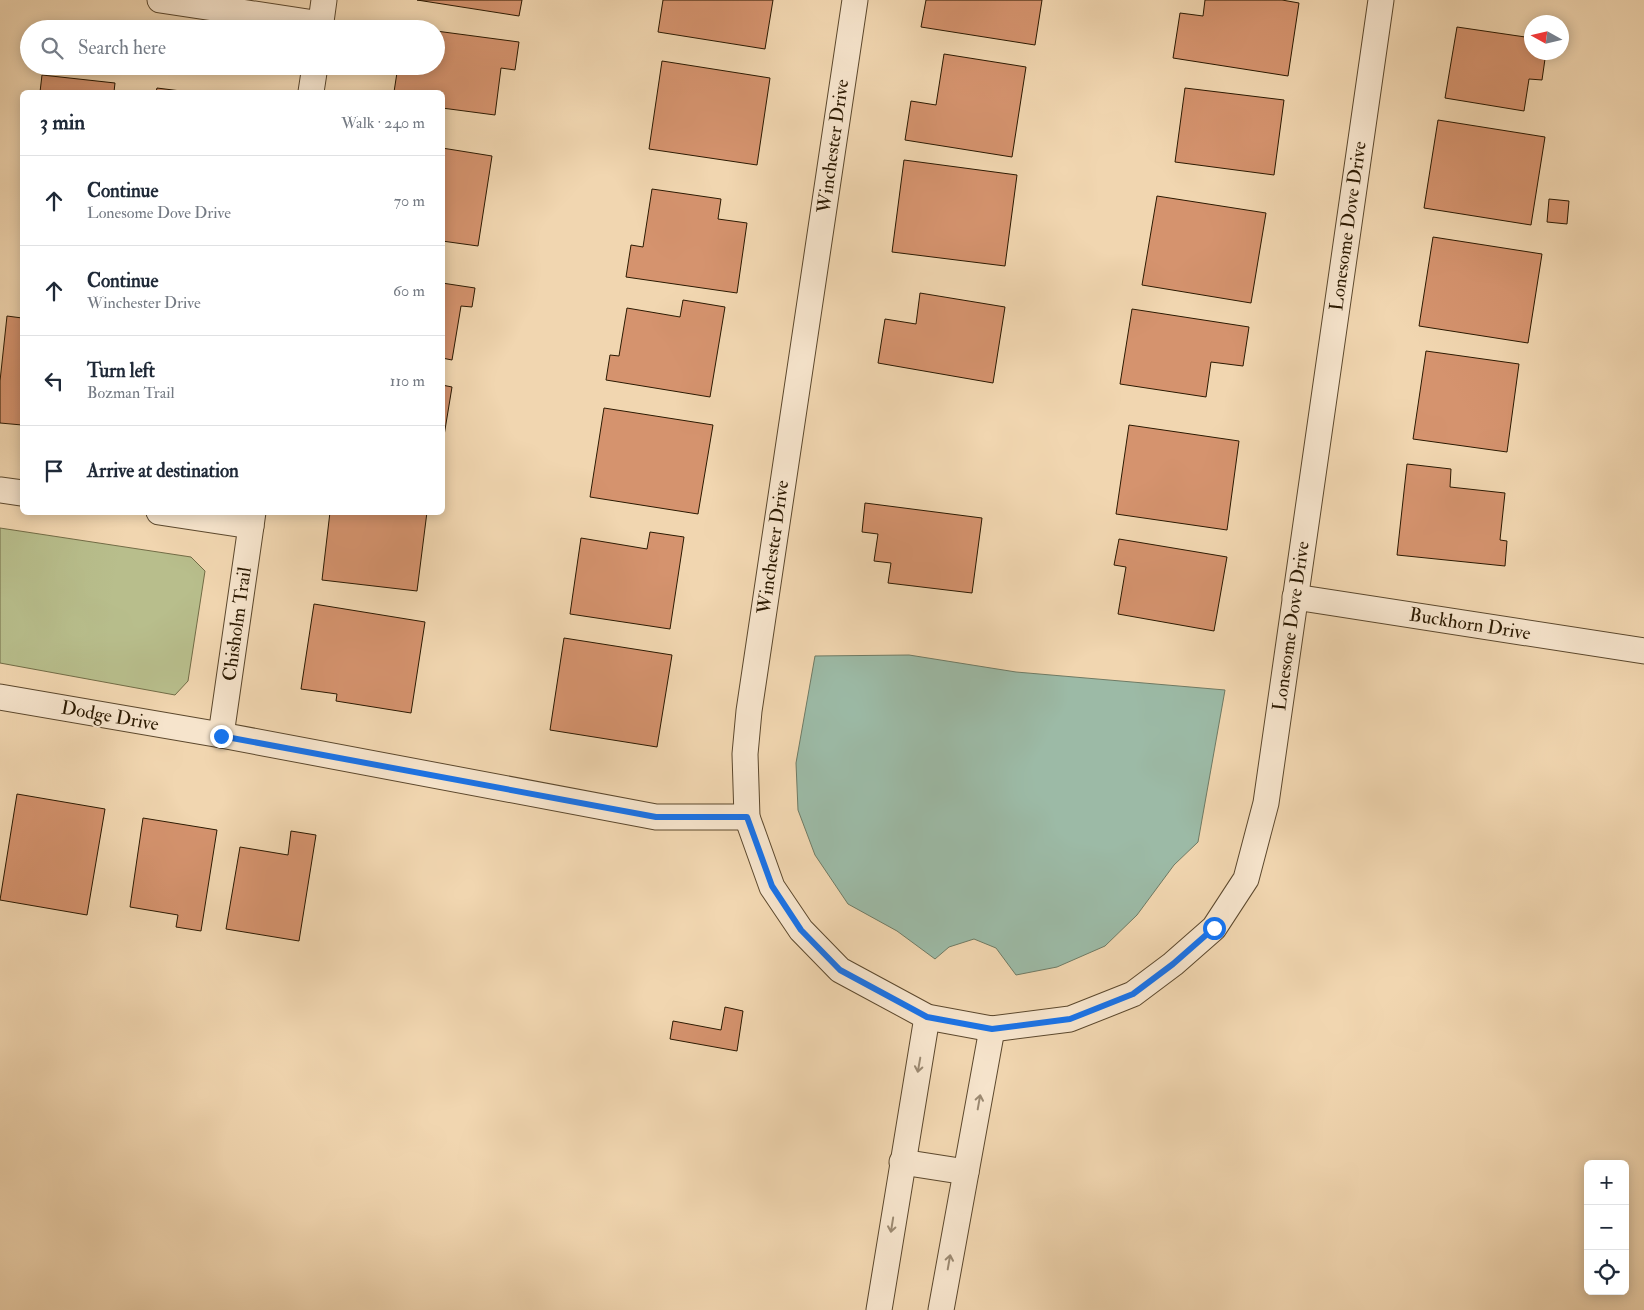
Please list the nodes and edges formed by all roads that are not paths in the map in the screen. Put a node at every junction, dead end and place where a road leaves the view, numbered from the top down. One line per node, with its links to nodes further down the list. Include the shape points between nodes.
1 (160, 0): 4 (street)
2 (855, 0): 15 (street, Winchester Drive, via 749,710 745,754)
3 (1381, 0): 11 (street, Lonesome Dove Drive)
4 (322, 18)
5 (314, 75): 6 (street)
6 (311, 90)
7 (0, 490): 8 (street)
8 (20, 493)
9 (199, 515): 10 (street)
10 (252, 519): 14 (street, Chisholm Trail)
11 (1295, 597): 12 (street, Buckhorn Drive); 17 (street, Lonesome Dove Drive, via 1266,803 1246,879 1214,928 1133,994 1070,1019)
12 (1644, 651)
13 (0, 697): 14 (street, Dodge Drive)
14 (221, 736): 15 (street, Dodge Drive, via 656,817)
15 (747, 817): 16 (street, Winchester Drive, via 772,886 801,930 840,970)
16 (927, 1017): 17 (street, Lonesome Dove Drive); 18 (street, one-way to 18)
17 (992, 1029): 19 (street, one-way to 17)
18 (902, 1162): 19 (street); 20 (street, one-way to 20)
19 (966, 1172): 21 (street, one-way to 19)
20 (879, 1310)
21 (940, 1310)

